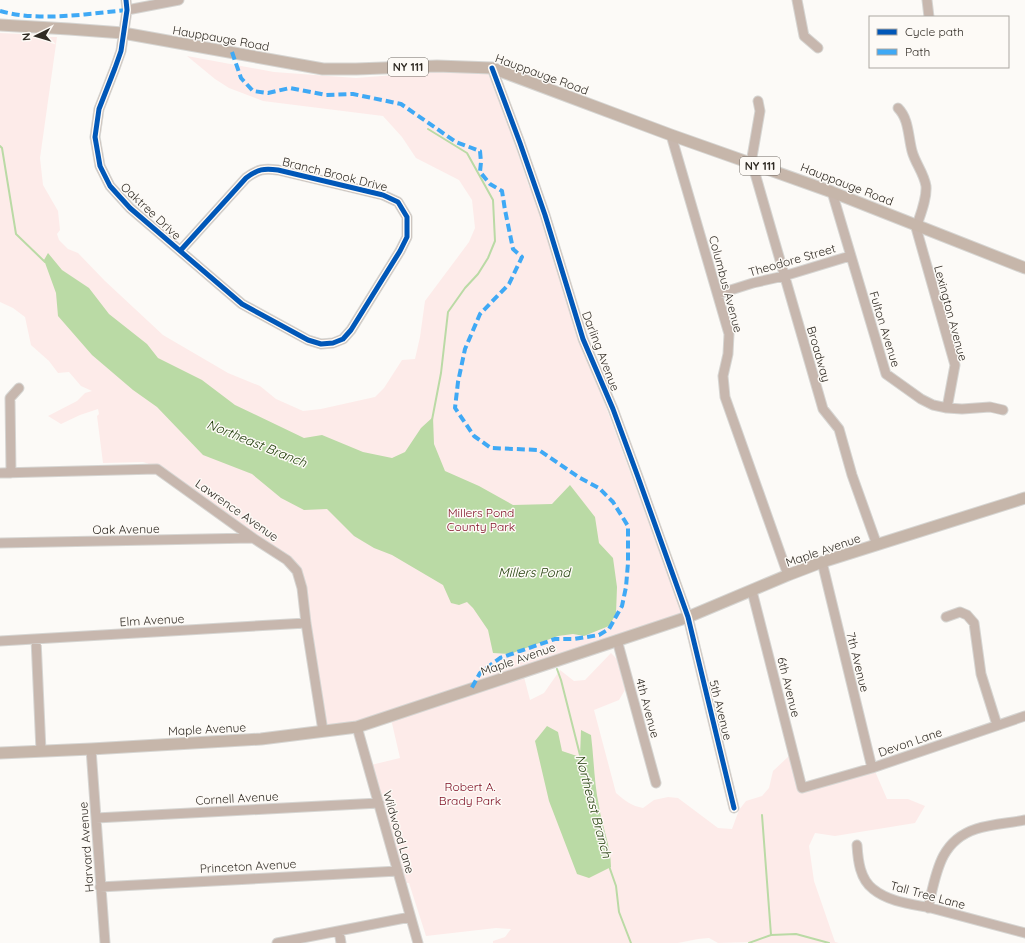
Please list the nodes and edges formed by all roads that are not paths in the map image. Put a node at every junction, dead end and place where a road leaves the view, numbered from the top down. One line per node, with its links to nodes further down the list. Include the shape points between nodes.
1 (126, 0): 5 (street, Oaktree Drive)
2 (179, 0): 5 (street)
3 (797, 0): 9 (street, via 804,36)
4 (927, 0): 6 (street)
5 (127, 10): 8 (street, Oaktree Drive)
6 (929, 16)
7 (0, 25): 8 (main road, Hauppauge Road / NY 111)
8 (123, 33): 10 (main road, Hauppauge Road / NY 111, via 323,69 437,66); 17 (street, Oaktree Drive, via 116,68 99,109 95,137 100,166 110,186 130,208)
9 (818, 48)
10 (492, 68): 13 (main road, Hauppauge Road / NY 111); 35 (street, Darling Avenue, via 545,215 583,339 613,409)
11 (758, 101): 14 (street, via 760,111)
12 (898, 108): 16 (street, via 906,121 912,152 926,187 923,206)
13 (671, 135): 14 (main road, Hauppauge Road / NY 111); 21 (street, Columbus Avenue)
14 (751, 163): 15 (main road, Hauppauge Road / NY 111); 20 (street, Broadway)
15 (832, 192): 16 (main road, Hauppauge Road / NY 111); 18 (street, Fulton Avenue)
16 (916, 224): 19 (main road, Hauppauge Road / NY 111); 24 (street, Lexington Avenue, via 955,365)
17 (180, 251): 22 (street, Oaktree Drive, via 242,304 308,340 321,344); 22 (street, Branch Brook Drive, via 255,171 278,170 383,195 398,202 407,217 407,237 351,330 343,339)
18 (850, 256): 20 (street, Theodore Street); 24 (street, Fulton Avenue, via 886,374 921,399)
19 (1025, 268)
20 (784, 276): 21 (street, Theodore Street); 31 (street, Broadway, via 823,408 839,429)
21 (718, 294): 33 (street, Columbus Avenue, via 729,334 723,376 725,397)
22 (333, 343)
23 (19, 388): 27 (street, via 10,398)
24 (947, 408): 25 (street, Fulton Avenue, via 990,407)
25 (1003, 410)
26 (0, 473): 27 (street, Lawrence Avenue)
27 (11, 473): 29 (street, Lawrence Avenue, via 157,469)
28 (1025, 498): 31 (main road, Maple Avenue)
29 (252, 538): 30 (street, Oak Avenue); 37 (street, Lawrence Avenue, via 287,560 297,571 302,588)
30 (0, 544)
31 (877, 545): 32 (main road, Maple Avenue)
32 (822, 562): 33 (main road, Maple Avenue); 48 (street, 7th Avenue)
33 (788, 575): 34 (main road, Maple Avenue)
34 (752, 591): 35 (main road, Maple Avenue); 50 (street, 6th Avenue)
35 (688, 617): 39 (main road, Maple Avenue); 52 (street, 5th Avenue)
36 (946, 617): 42 (street, via 960,612 974,623 981,674)
37 (306, 623): 38 (street, Elm Avenue); 44 (street, Lawrence Avenue)
38 (36, 639): 40 (street, Elm Avenue); 46 (street)
39 (617, 640): 43 (main road, Maple Avenue); 49 (street, 4th Avenue)
40 (0, 641)
41 (1025, 716): 42 (street, Devon Lane)
42 (997, 725): 48 (street, Devon Lane)
43 (357, 727): 44 (main road, Maple Avenue); 51 (street, Wildwood Lane)
44 (323, 731): 45 (main road, Maple Avenue, via 261,739)
45 (91, 749): 46 (main road, Maple Avenue); 53 (street, Harvard Avenue)
46 (41, 751): 47 (main road, Maple Avenue)
47 (0, 753)
48 (872, 768): 50 (street, Devon Lane)
49 (656, 783)
50 (802, 788)
51 (379, 803): 53 (street, Cornell Avenue); 56 (street, Wildwood Lane)
52 (734, 808)
53 (96, 818): 57 (street, Harvard Avenue)
54 (1025, 820): 58 (street, via 976,829 955,839 941,858)
55 (857, 845): 58 (street, Tall Tree Lane, via 862,875 872,889 897,901)
56 (398, 871): 57 (street, Princeton Avenue); 59 (street, Wildwood Lane)
57 (100, 887): 62 (street, Harvard Avenue)
58 (928, 908): 61 (street, Tall Tree Lane)
59 (410, 917): 60 (street); 65 (street, Wildwood Lane)
60 (339, 931): 63 (street); 64 (street)
61 (1025, 933)
62 (105, 943)
63 (277, 943)
64 (342, 943)
65 (418, 943)

